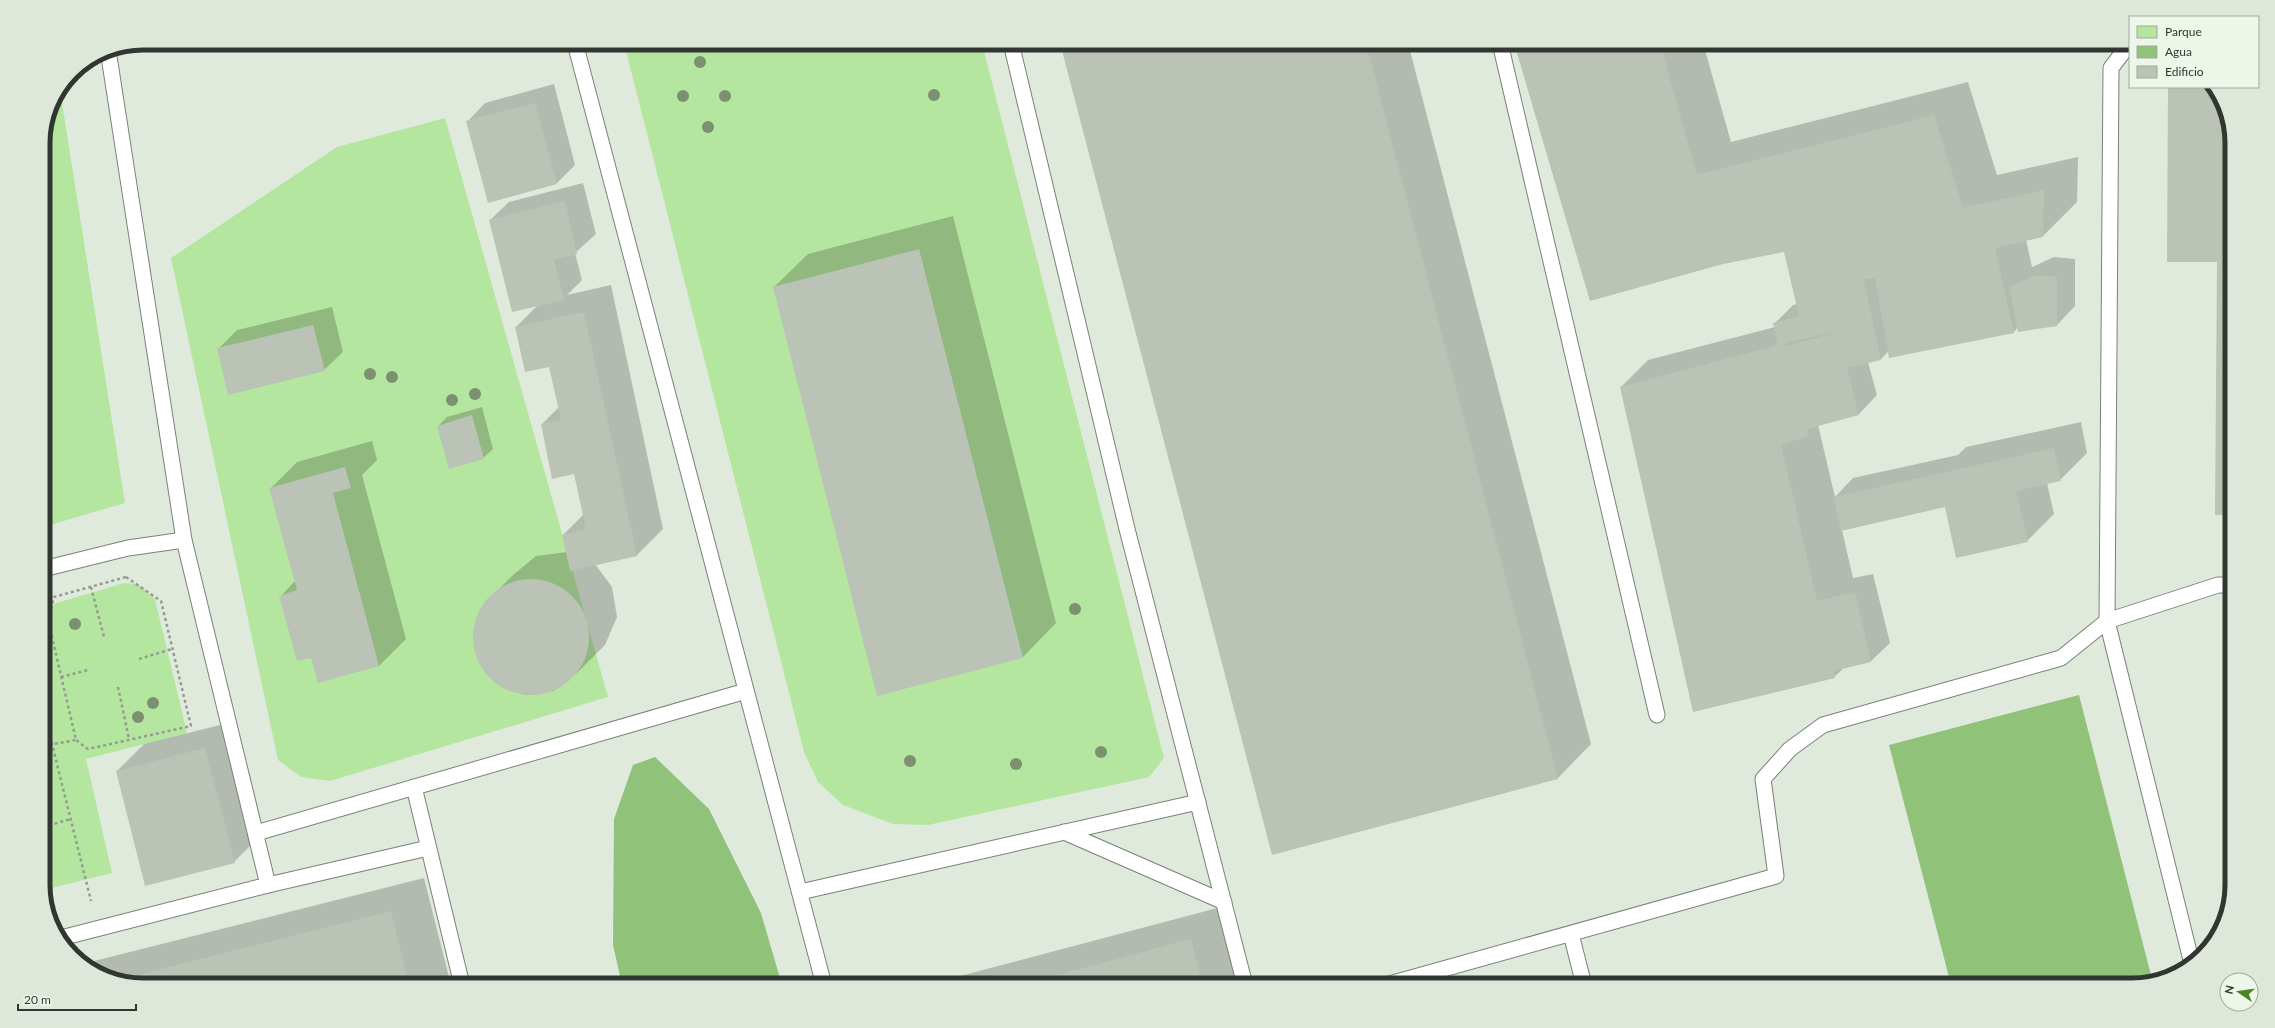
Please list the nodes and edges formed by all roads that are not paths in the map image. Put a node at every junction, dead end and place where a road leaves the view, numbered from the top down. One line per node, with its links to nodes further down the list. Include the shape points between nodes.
1 (577, 50): 10 (lane)
2 (1013, 50): 13 (lane, via 1127,529)
3 (1502, 50): 11 (lane)
4 (2125, 50): 9 (lane, via 2111,68)
5 (109, 56): 6 (lane)
6 (184, 540): 7 (lane, via 128,548); 15 (lane)
7 (50, 568)
8 (2225, 584): 9 (lane)
9 (2107, 621): 20 (lane, via 2061,658 1823,725 1790,749 1763,780 1776,876); 22 (lane)
10 (746, 691): 12 (lane); 18 (lane)
11 (1658, 716)
12 (414, 787): 15 (lane); 16 (lane)
13 (1198, 802): 14 (lane); 19 (lane)
14 (1064, 832): 18 (lane); 19 (lane)
15 (256, 833): 17 (lane)
16 (428, 848): 17 (lane); 23 (lane)
17 (268, 885): 21 (lane)
18 (800, 892): 24 (lane)
19 (1224, 902): 25 (lane)
20 (1571, 934): 26 (lane); 27 (lane)
21 (65, 937)
22 (2190, 957)
23 (460, 978)
24 (822, 978)
25 (1243, 978)
26 (1422, 978)
27 (1582, 978)

